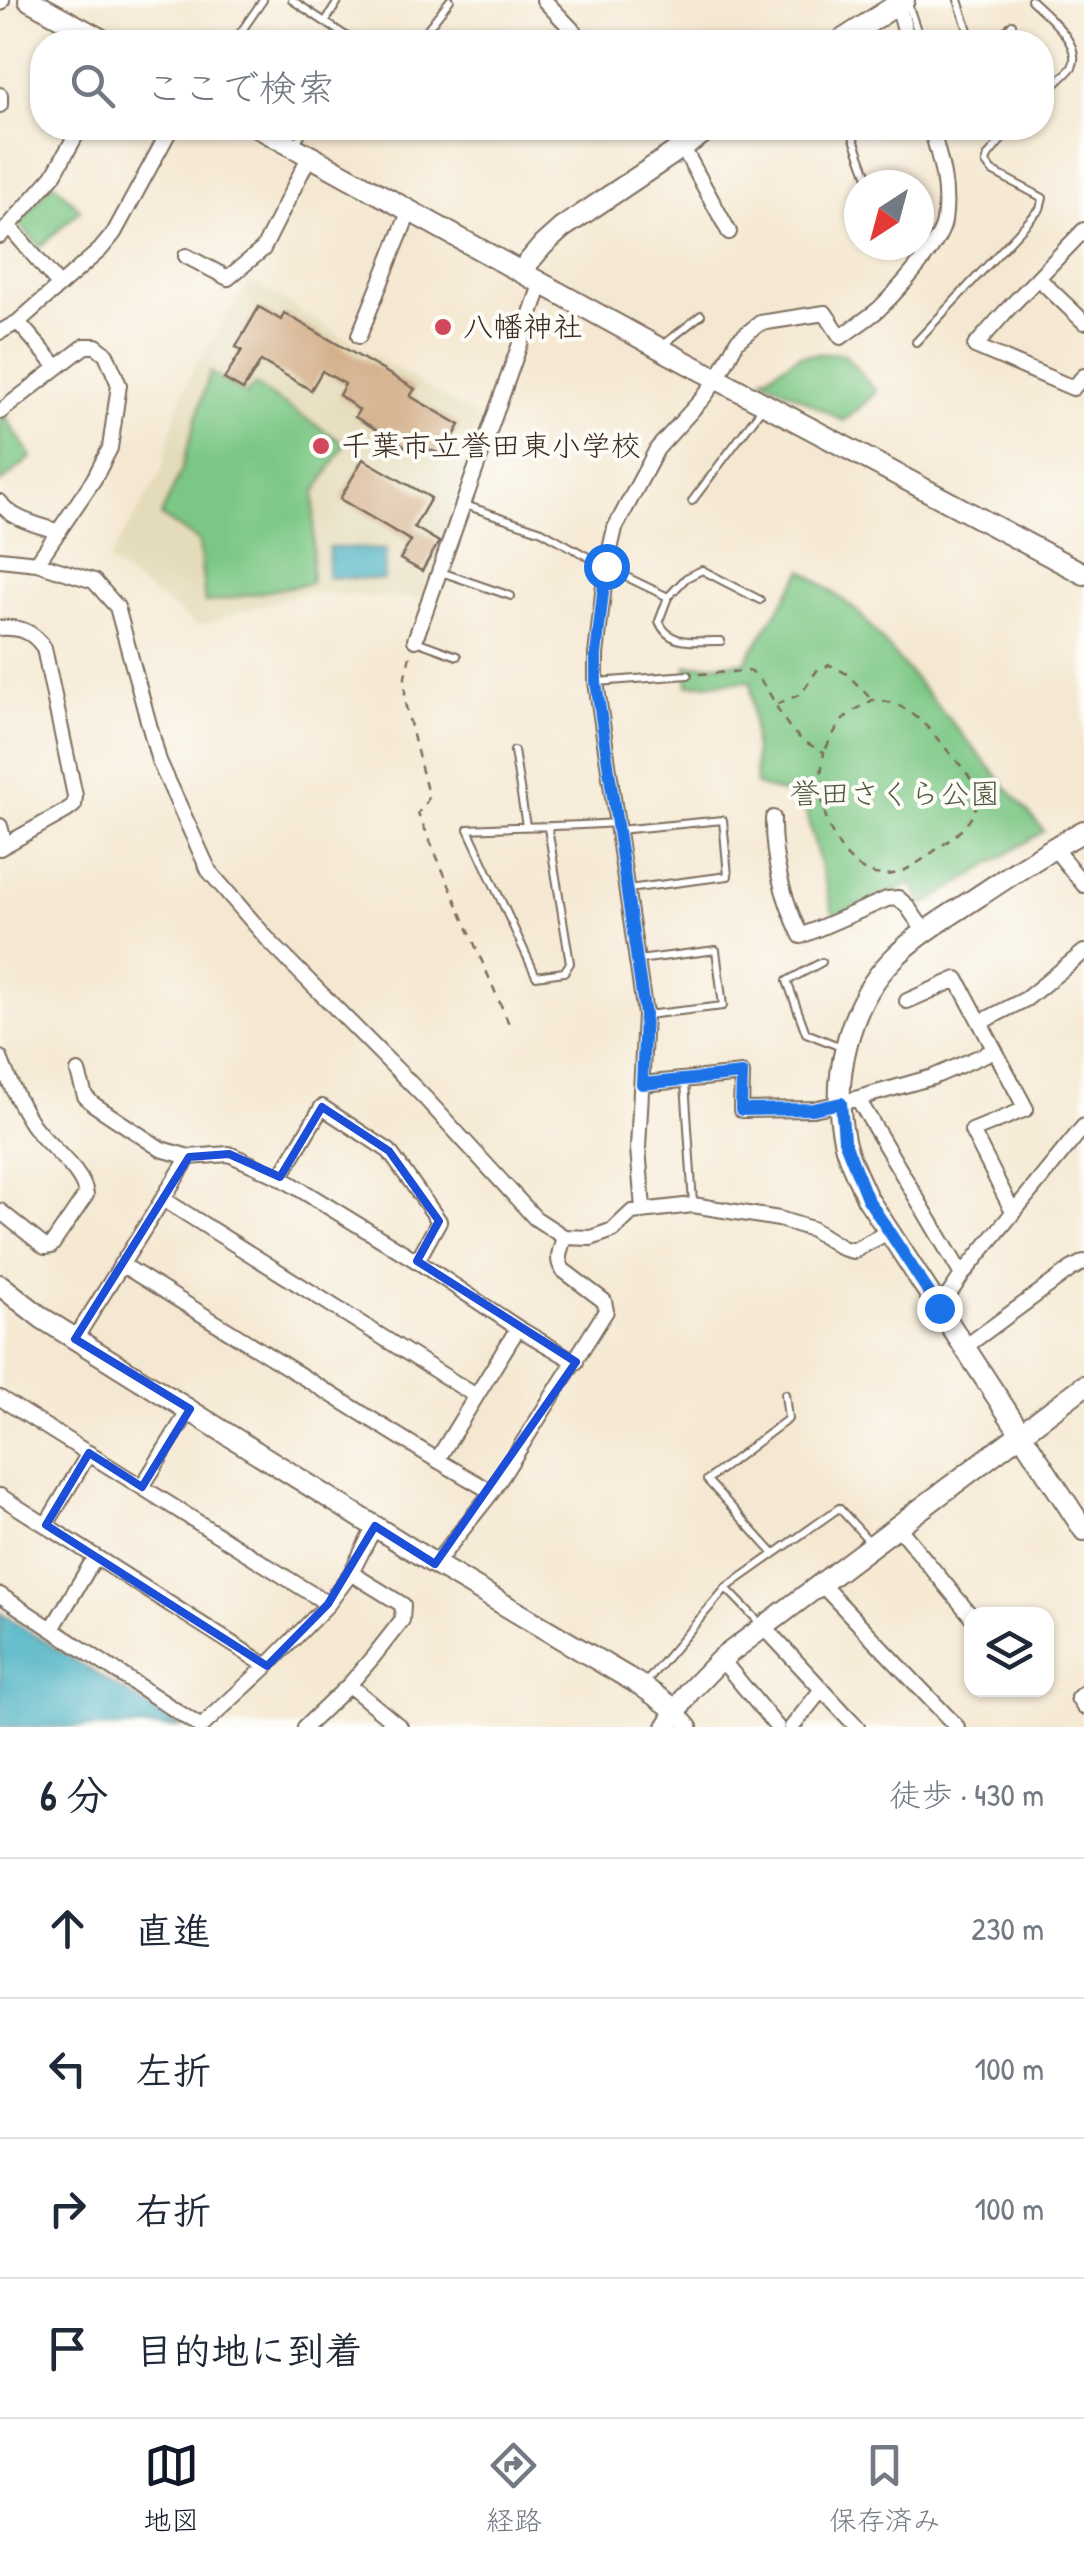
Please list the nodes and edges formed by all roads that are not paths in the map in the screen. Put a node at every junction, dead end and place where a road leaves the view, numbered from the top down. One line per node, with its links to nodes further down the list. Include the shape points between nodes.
1 (28, 0): 12 (street)
2 (263, 0): 13 (lane)
3 (292, 0): 10 (lane)
4 (338, 0): 10 (lane)
5 (450, 0): 15 (lane)
6 (544, 0): 16 (street)
7 (958, 0): 20 (lane)
8 (1031, 0): 22 (lane, via 1066,36 1074,57)
9 (903, 1): 17 (street); 18 (street); 19 (lane)
10 (325, 22): 14 (lane)
11 (1012, 24): 21 (lane)
12 (84, 30)
13 (242, 30)
14 (337, 30)
15 (426, 30)
16 (573, 30)
17 (858, 30)
18 (907, 30)
19 (916, 30)
20 (968, 30)
21 (1007, 30)
22 (1054, 84)
23 (0, 95): 24 (street)
24 (0, 105)
25 (73, 140): 38 (street, via 53,176)
26 (165, 140): 45 (street, via 114,233)
27 (282, 140): 35 (street)
28 (304, 140): 35 (lane)
29 (676, 140): 34 (street)
30 (691, 140): 34 (street)
31 (855, 140): 36 (lane)
32 (934, 140): 55 (street, via 946,180 944,226 924,259 841,338 825,313 760,323 737,341)
33 (1001, 140): 51 (lane, via 986,164 1043,198 1040,209)
34 (682, 146): 40 (street); 42 (street, via 562,228)
35 (302, 151): 37 (street); 41 (street, via 263,249 228,278)
36 (866, 170)
37 (410, 210): 42 (street); 50 (street)
38 (4, 230): 45 (street)
39 (1084, 230): 43 (street)
40 (730, 232)
41 (186, 256)
42 (521, 271): 44 (street)
43 (1038, 278): 48 (street); 54 (street, via 975,346 1073,388)
44 (542, 282): 52 (street); 60 (street)
45 (59, 285): 47 (street)
46 (701, 315): 52 (lane)
47 (18, 322): 49 (street); 53 (street)
48 (1084, 322)
49 (0, 332)
50 (359, 336)
51 (916, 342)
52 (659, 348): 55 (street)
53 (57, 368): 57 (street); 61 (street, via 85,346 96,346 119,385 110,448)
54 (1084, 376)
55 (717, 378): 56 (street); 64 (street, via 657,449 615,528)
56 (766, 404): 59 (lane); 66 (street)
57 (0, 412)
58 (0, 502): 61 (street, via 16,516)
59 (692, 502)
60 (463, 504): 64 (lane, via 542,531); 65 (street)
61 (59, 532): 63 (street)
62 (0, 558): 63 (street)
63 (37, 563): 110 (street, via 94,580 117,607 159,761 210,871 270,943 514,1198)
64 (606, 566): 68 (lane); 75 (street)
65 (439, 572): 67 (lane); 71 (street)
66 (1084, 574)
67 (511, 596)
68 (668, 597): 69 (lane, via 702,570); 72 (lane, via 659,622 664,634)
69 (760, 600)
70 (0, 628): 83 (street, via 31,632 44,648 75,796 66,812)
71 (415, 640): 73 (lane)
72 (721, 641)
73 (457, 656)
74 (688, 675): 75 (lane)
75 (596, 682): 80 (street)
76 (514, 751): 79 (lane)
77 (773, 818): 87 (street, via 779,879 801,936 898,898)
78 (0, 826): 83 (street)
79 (526, 826): 81 (lane); 81 (lane, via 468,829 536,976 564,972 570,963)
80 (616, 827): 81 (lane); 86 (street); 86 (lane, via 723,820 728,876)
81 (548, 828)
82 (1084, 831): 84 (street)
83 (2, 846)
84 (1053, 848): 85 (street); 87 (street)
85 (1084, 885)
86 (627, 889): 89 (street)
87 (924, 932): 94 (street, via 871,986)
88 (1084, 952): 93 (street, via 1026,999)
89 (638, 960): 92 (street); 92 (lane, via 716,950 721,987 723,1006)
90 (822, 962): 94 (lane, via 787,981 806,1033)
91 (906, 1001): 93 (street, via 957,979)
92 (645, 1015): 99 (street)
93 (981, 1022): 95 (street)
94 (847, 1050): 100 (street, via 841,1073)
95 (994, 1051): 100 (street); 107 (street, via 1026,1109 972,1132)
96 (0, 1058): 108 (street, via 34,1127 78,1176 86,1195 51,1246)
97 (78, 1072): 102 (street, via 92,1104 161,1149)
98 (685, 1080): 99 (street); 100 (street, via 742,1074 741,1110); 105 (lane)
99 (642, 1084): 106 (street)
100 (849, 1101): 109 (street, via 844,1140); 114 (street)
101 (1084, 1126): 107 (street)
102 (189, 1156): 103 (street, via 228,1154); 104 (street)
103 (280, 1177): 111 (street); 111 (street, via 322,1108 389,1151 439,1221)
104 (163, 1199): 113 (street); 123 (street)
105 (693, 1205): 106 (street); 109 (street, via 796,1224 853,1251)
106 (642, 1209): 110 (street, via 591,1238)
107 (1013, 1212): 114 (street)
108 (3, 1220)
109 (888, 1232): 116 (street)
110 (564, 1237): 120 (street, via 559,1265 606,1306)
111 (417, 1261): 117 (street)
112 (1084, 1262): 119 (street)
113 (121, 1264): 118 (street); 128 (street)
114 (962, 1275): 116 (street)
115 (0, 1285): 118 (street)
116 (939, 1308): 119 (street)
117 (518, 1328): 120 (street); 123 (street)
118 (75, 1339): 125 (street)
119 (965, 1346): 126 (street)
120 (576, 1362): 130 (street)
121 (1084, 1386): 126 (street)
122 (785, 1394): 137 (lane, via 788,1419 707,1480)
123 (476, 1396): 128 (street)
124 (0, 1398): 127 (street)
125 (190, 1409): 129 (street); 133 (street)
126 (1020, 1433): 134 (street); 135 (street)
127 (88, 1453): 129 (street); 132 (street)
128 (436, 1460): 130 (street)
129 (142, 1488): 144 (street)
130 (492, 1492): 139 (street)
131 (0, 1496): 132 (street)
132 (46, 1525): 138 (street)
133 (375, 1526): 139 (street); 140 (street)
134 (898, 1527): 136 (street); 145 (street)
135 (1084, 1530)
136 (873, 1546): 137 (lane, via 838,1508); 141 (street)
137 (773, 1554): 142 (lane)
138 (94, 1558): 147 (street); 149 (street)
139 (435, 1564): 151 (street)
140 (351, 1573): 144 (street); 150 (street, via 403,1605 402,1620)
141 (822, 1585): 146 (street); 163 (street)
142 (726, 1588): 146 (lane); 151 (lane)
143 (0, 1596): 147 (street)
144 (328, 1604): 149 (street)
145 (964, 1607)
146 (764, 1627): 148 (street); 152 (street)
147 (52, 1629): 156 (street)
148 (721, 1659): 155 (street); 160 (street)
149 (266, 1666): 156 (street)
150 (349, 1685): 157 (street); 158 (street)
151 (642, 1686): 155 (street)
152 (822, 1689): 161 (street); 162 (street)
153 (1084, 1692): 154 (street, via 1078,1698)
154 (1084, 1707)
155 (671, 1719): 159 (street)
156 (201, 1727)
157 (305, 1727)
158 (400, 1727)
159 (690, 1727)
160 (778, 1727)
161 (792, 1727)
162 (857, 1727)
163 (957, 1727)

